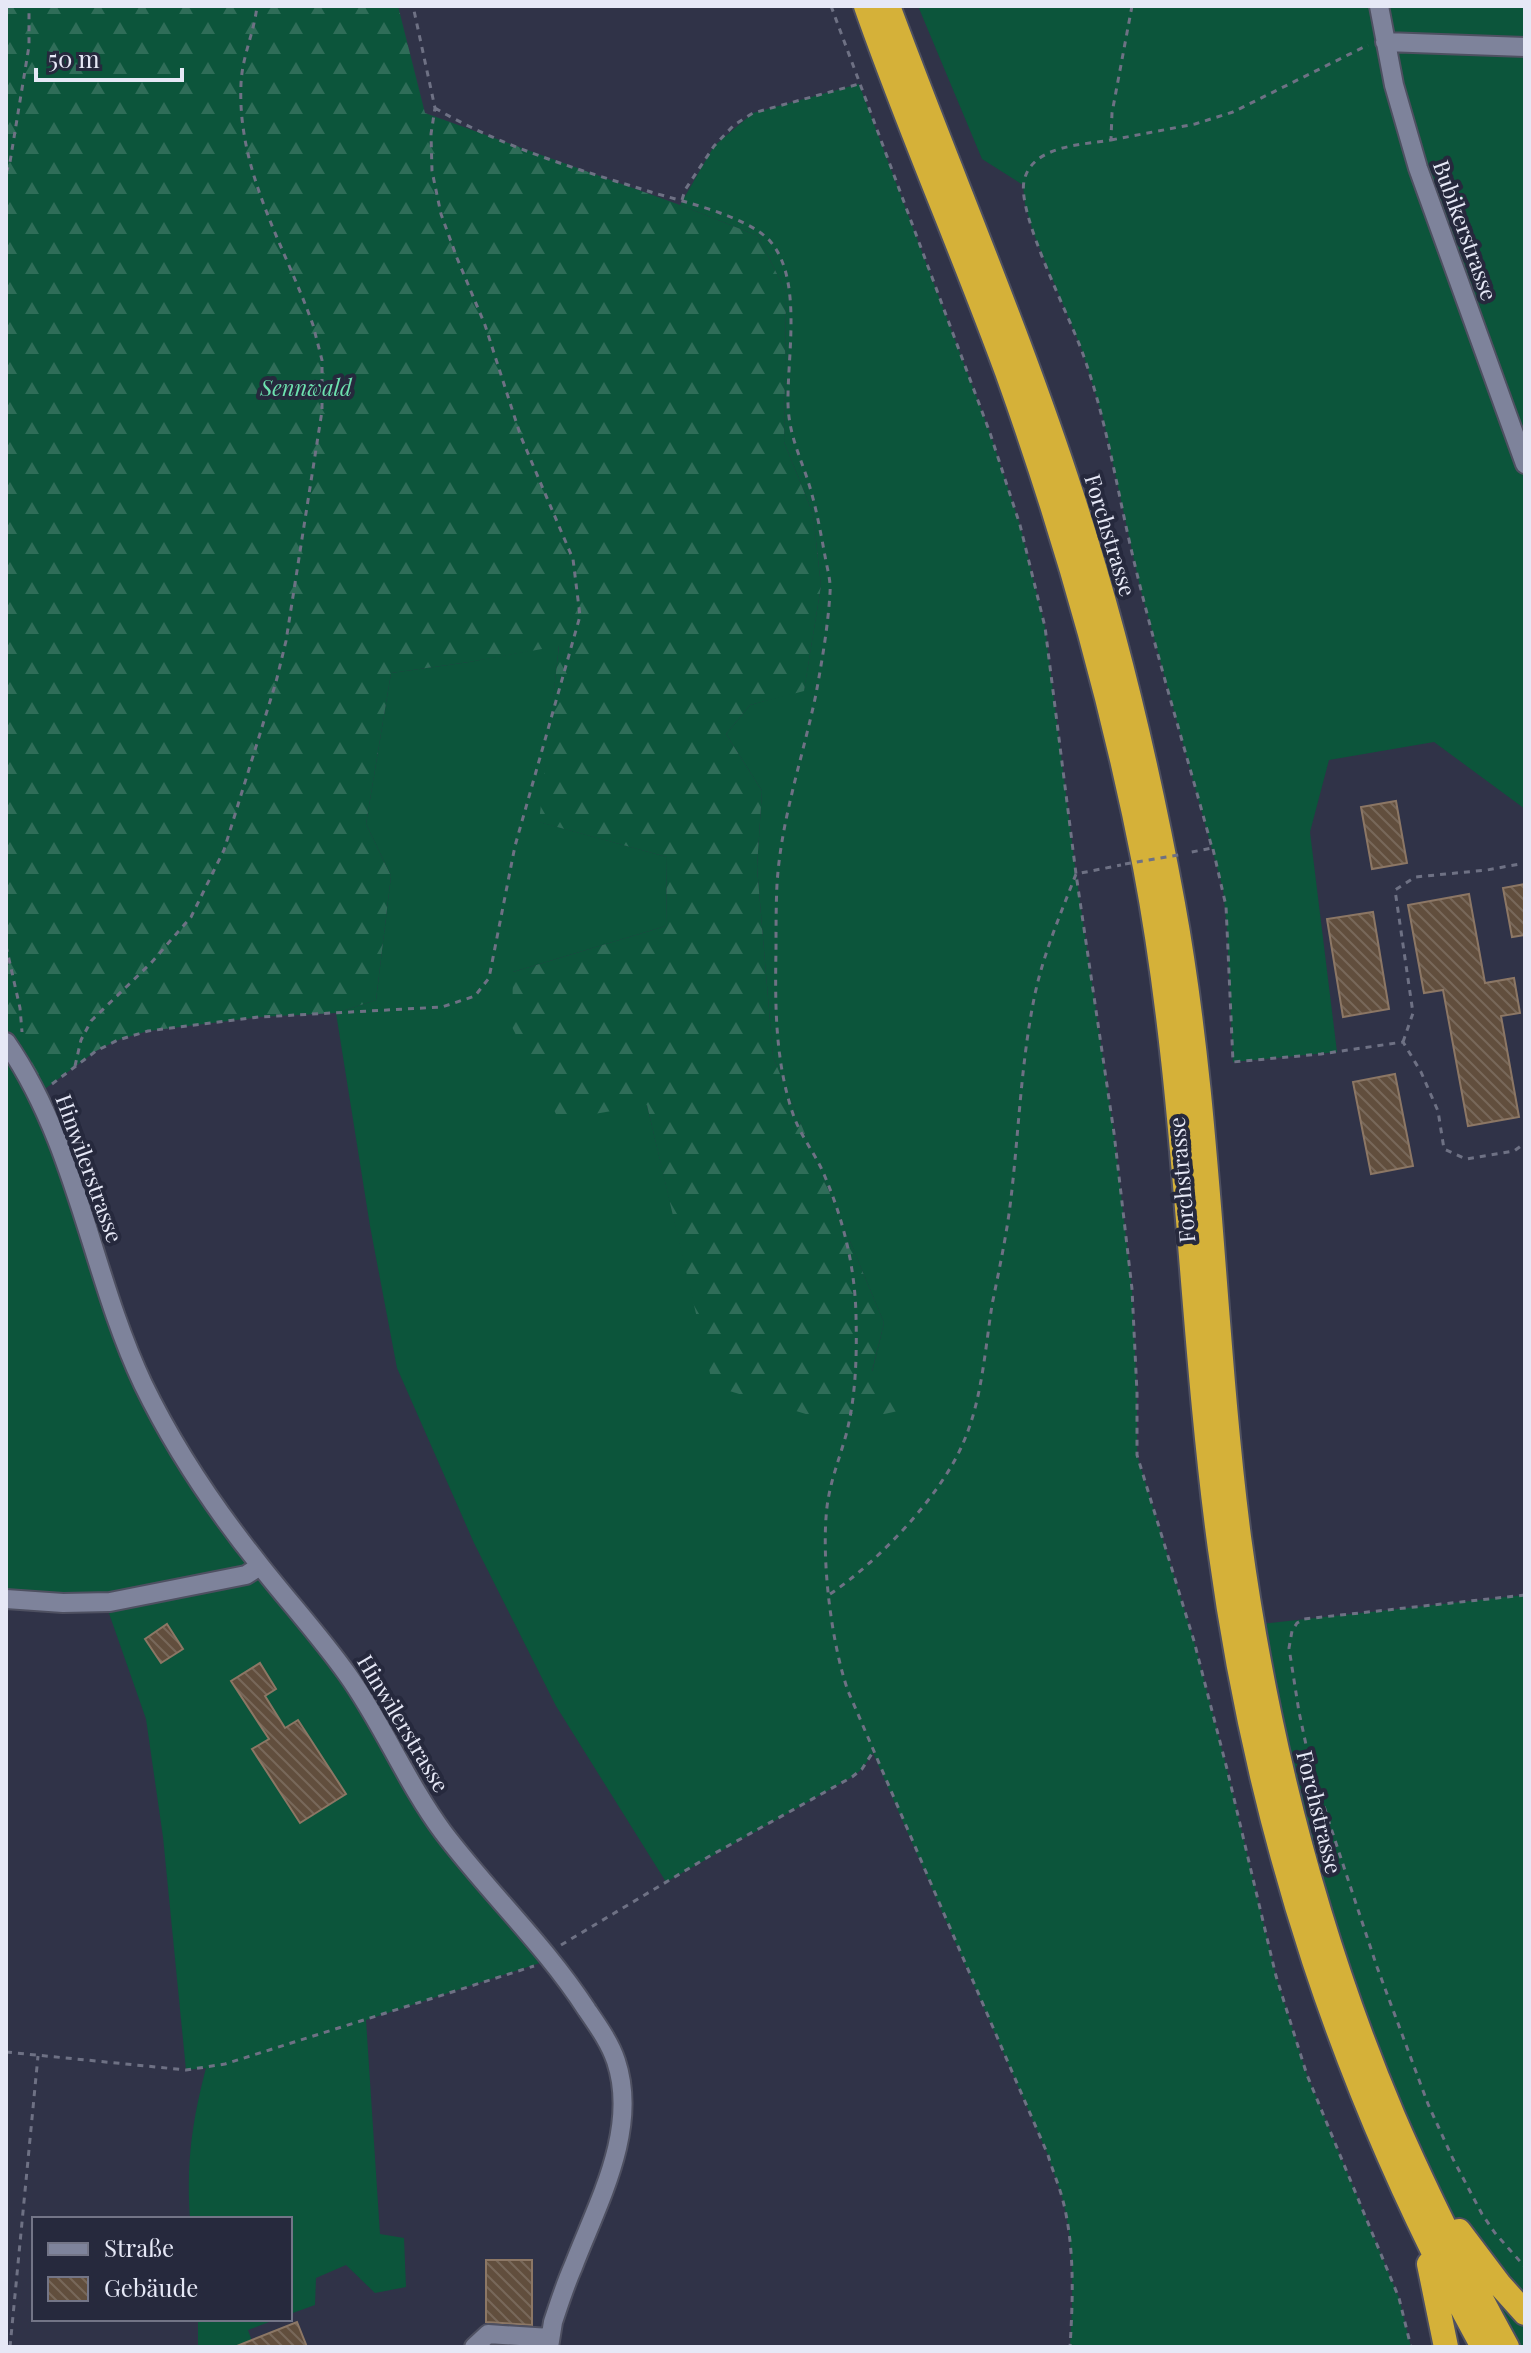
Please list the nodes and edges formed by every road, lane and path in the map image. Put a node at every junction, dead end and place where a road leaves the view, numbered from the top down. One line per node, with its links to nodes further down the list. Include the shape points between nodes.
1 (29, 6): 15 (path, via 29,46)
2 (257, 6): 24 (path, via 241,81 244,142 262,202 313,325 323,376 286,641 224,850 205,893 181,931 91,1021)
3 (413, 6): 13 (path)
4 (831, 6): 12 (path)
5 (866, 6): 37 (highway, Forchstrasse, via 1019,407 1103,681 1146,873 1169,1017 1211,1481 1245,1705 1271,1820 1326,2001)
6 (888, 6): 36 (highway, Forchstrasse, via 1047,422 1099,582 1131,704 1161,838 1189,1009 1238,1530 1267,1703 1331,1947 1370,2059)
7 (1132, 6): 14 (path)
8 (1379, 6): 9 (street, Bubikerstrasse)
9 (1385, 42): 10 (street); 17 (street, Bubikerstrasse, via 1425,189)
10 (1525, 47)
11 (1349, 54): 14 (path, via 1219,117)
12 (859, 84): 16 (path, via 753,113 734,125 714,146); 20 (path, via 1020,525 1045,627)
13 (435, 108): 16 (path, via 480,132 552,159); 24 (path, via 432,171 441,214 521,437 573,559 580,616 515,846 489,978 475,996 442,1007 259,1017 148,1031 108,1045)
14 (1111, 140): 18 (path, via 1037,159 1025,177 1025,204 1097,398 1140,587)
15 (6, 173)
16 (682, 200): 29 (path, via 761,233 786,271 790,433 817,514 831,587 816,692 786,817 777,882 775,1008 781,1076 795,1121 822,1170 853,1269 854,1382 827,1507)
17 (1525, 464)
18 (1212, 848): 20 (path, bridge); 23 (path, via 1226,906 1233,1062)
19 (1525, 863): 23 (path, via 1415,877 1395,890 1413,1013)
20 (1076, 874): 29 (path, via 1036,991 1008,1222 965,1440 944,1478 906,1525); 44 (path, via 1132,1289 1137,1455 1194,1641 1276,1976 1307,2075 1399,2298)
21 (6, 946): 25 (path, via 20,1008)
22 (6, 1042): 25 (street, Hinwilerstrasse)
23 (1403, 1042): 27 (path, via 1438,1111 1444,1149 1466,1159 1514,1151)
24 (75, 1066): 26 (path)
25 (23, 1067): 26 (street, Hinwilerstrasse)
26 (38, 1094): 28 (street, Hinwilerstrasse, via 143,1383 177,1445)
27 (1525, 1143)
28 (260, 1566): 31 (street, via 246,1575 110,1602); 33 (street, Hinwilerstrasse, via 363,1697 443,1832)
29 (830, 1594): 32 (path, via 839,1662)
30 (1525, 1595): 38 (path, via 1304,1619 1292,1631 1289,1648 1312,1767 1402,2036 1468,2189 1495,2233)
31 (6, 1599)
32 (873, 1752): 33 (path, via 852,1777 708,1857); 43 (path, via 1063,2199 1071,2253)
33 (550, 1956): 35 (path, via 225,2064 186,2070); 40 (street, Hinwilerstrasse, via 604,2035 622,2085 623,2110 609,2173)
34 (6, 2052): 35 (path)
35 (38, 2054): 41 (path)
36 (1420, 2176): 39 (highway); 47 (highway, Forchstrasse)
37 (1422, 2230): 45 (highway); 46 (highway, Forchstrasse)
38 (1525, 2267)
39 (1525, 2313)
40 (549, 2342): 42 (street, via 488,2334)
41 (10, 2347)
42 (474, 2347)
43 (1070, 2347)
44 (1411, 2347)
45 (1446, 2347)
46 (1483, 2347)
47 (1507, 2347)

